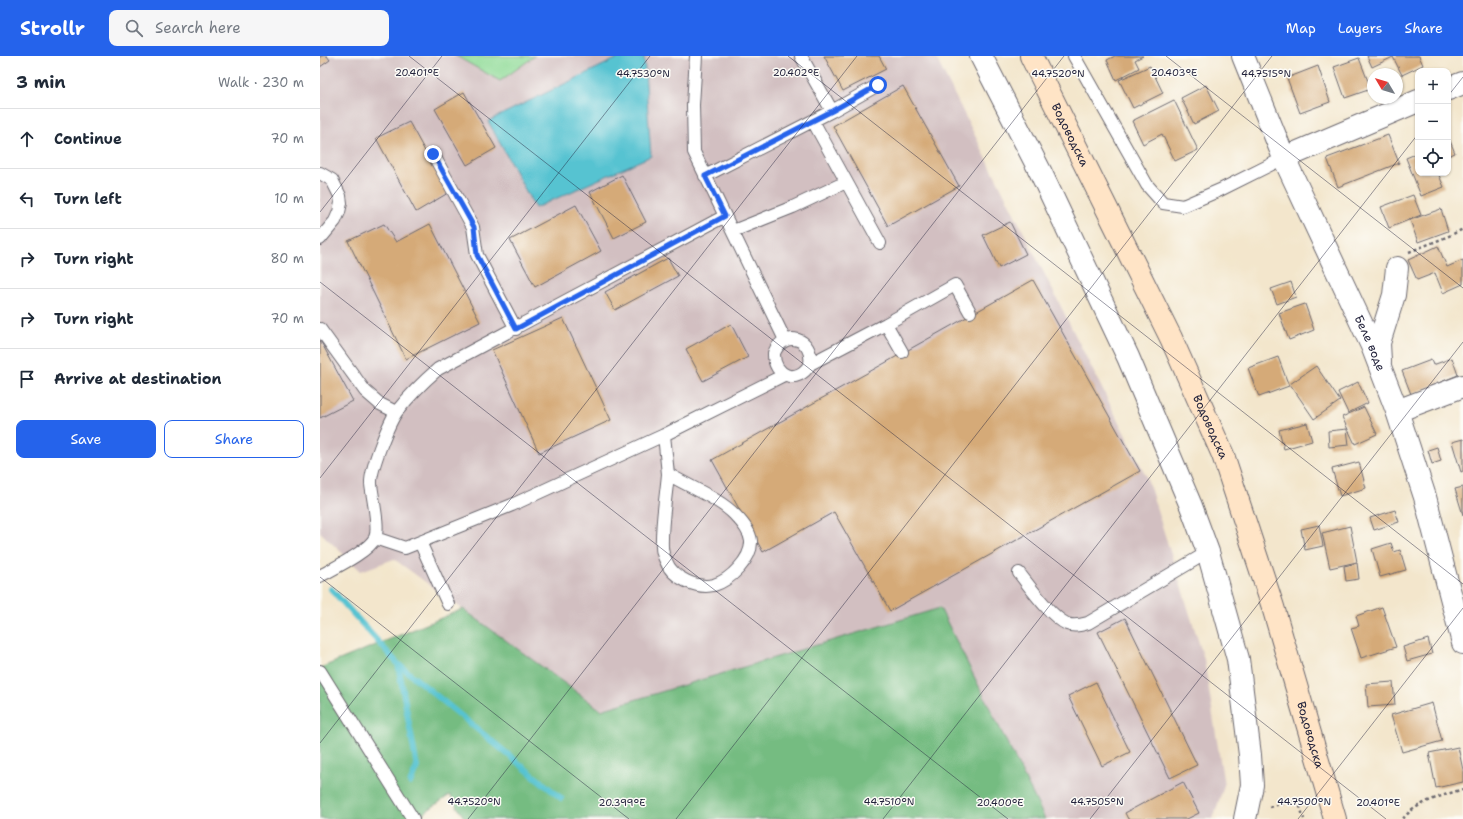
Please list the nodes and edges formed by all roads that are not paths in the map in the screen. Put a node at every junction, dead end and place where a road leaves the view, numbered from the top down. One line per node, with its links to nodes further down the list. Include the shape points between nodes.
1 (696, 56): 16 (lane, via 692,104 694,152)
2 (801, 56): 11 (lane)
3 (981, 56): 39 (street, via 1040,172 1128,357)
4 (1031, 56): 47 (main road, Водоводска, via 1171,338 1223,455 1273,607)
5 (1074, 56): 14 (lane, via 1147,185 1164,203 1183,206)
6 (1243, 56): 14 (street, Беле воде)
7 (1463, 83): 9 (street)
8 (878, 85): 11 (lane)
9 (1451, 88)
10 (1415, 102): 14 (street)
11 (832, 111): 12 (lane)
12 (813, 121): 16 (lane); 17 (lane)
13 (433, 154): 26 (lane, via 474,227 477,255)
14 (1284, 158): 30 (street, Беле воде)
15 (320, 173): 20 (lane, via 332,180 340,196 340,202 335,220)
16 (705, 176): 18 (lane)
17 (846, 182): 19 (lane, via 793,207); 21 (lane)
18 (725, 216): 19 (lane); 26 (lane)
19 (732, 231): 27 (lane)
20 (320, 239)
21 (880, 243)
22 (1398, 268): 30 (street, via 1394,295 1379,343)
23 (970, 312): 24 (lane, via 955,285)
24 (886, 324): 28 (lane); 29 (lane)
25 (320, 329): 34 (lane, via 365,391 380,404)
26 (516, 329): 34 (lane, via 438,369 418,386)
27 (785, 340): 29 (lane, via 803,342 810,352); 31 (lane, via 774,353 775,366)
28 (902, 352)
29 (810, 364): 31 (lane, via 802,373)
30 (1380, 366): 33 (street, Беле воде)
31 (784, 375): 35 (lane)
32 (1463, 386): 33 (street)
33 (1397, 411): 43 (street, Беле воде, via 1425,497)
34 (396, 412): 37 (lane, via 376,457 371,481 376,521)
35 (664, 435): 36 (lane); 38 (lane, via 512,505)
36 (668, 474): 36 (lane, via 715,500 735,514 746,528 751,541 741,567 713,585 696,585 680,579 666,563 662,548)
37 (375, 538): 38 (lane, via 405,548); 41 (lane, via 364,550)
38 (420, 542): 42 (lane)
39 (1208, 552): 40 (lane, via 1088,623 1078,626 1067,624 1054,616); 46 (street, via 1238,659 1252,785)
40 (1019, 573)
41 (320, 576)
42 (448, 604)
43 (1463, 642)
44 (320, 671): 45 (lane)
45 (413, 819)
46 (1245, 819)
47 (1335, 819)

